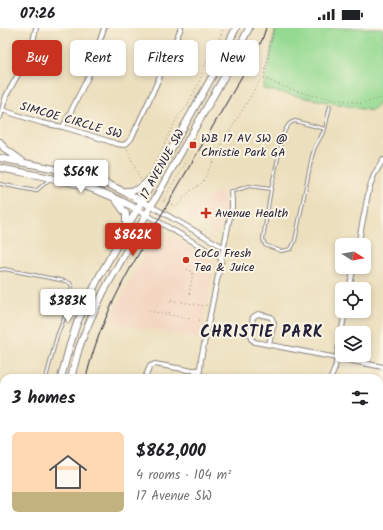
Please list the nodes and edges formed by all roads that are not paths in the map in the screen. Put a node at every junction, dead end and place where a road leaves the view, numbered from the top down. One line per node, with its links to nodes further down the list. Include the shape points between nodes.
1 (36, 28): 7 (street, via 29,55 6,96)
2 (104, 28): 9 (street, via 88,77)
3 (181, 28): 9 (street, SIMCOE CIRCLE SW, via 127,144 124,146)
4 (236, 28): 16 (main road, 17 AVENUE SW)
5 (249, 28): 24 (main road, 17 AVENUE SW)
6 (330, 106): 10 (lane)
7 (2, 110): 8 (street); 9 (street, SIMCOE CIRCLE SW)
8 (0, 117)
9 (63, 127)
10 (325, 129): 19 (lane, via 295,121 287,126); 19 (lane, via 312,156 291,249 281,251 265,245 263,239)
11 (0, 142): 14 (main road)
12 (0, 158): 14 (main road)
13 (383, 160): 28 (street, via 369,188)
14 (23, 162): 20 (main road, via 81,175)
15 (0, 168): 17 (main road)
16 (160, 169): 20 (main road, via 139,189); 23 (main road, 17 AVENUE SW)
17 (50, 178): 18 (lane, via 36,191); 22 (main road, via 97,190)
18 (0, 184)
19 (271, 189): 21 (lane, via 249,186)
20 (121, 190): 23 (main road)
21 (231, 192): 29 (street, via 232,207)
22 (115, 199): 25 (main road); 27 (main road, via 126,214)
23 (142, 202): 24 (main road); 25 (main road, 17 AVENUE SW)
24 (151, 206): 26 (main road, 17 AVENUE SW); 29 (street)
25 (138, 209): 26 (main road); 27 (main road, 17 AVENUE SW)
26 (147, 215): 30 (street); 40 (main road, 17 AVENUE SW, via 91,318)
27 (126, 230): 39 (main road, 17 AVENUE SW, via 77,323)
28 (359, 238)
29 (223, 247): 30 (street)
30 (221, 258): 37 (street)
31 (0, 270): 38 (lane, via 66,281 72,286 69,306)
32 (269, 344): 32 (street, via 274,323 271,317 258,314 253,317 251,339); 33 (street)
33 (335, 358)
34 (335, 362): 43 (street)
35 (357, 362): 36 (street)
36 (383, 367)
37 (200, 370): 41 (street, via 155,364 150,366); 42 (street)
38 (47, 374)
39 (62, 374)
40 (72, 374)
41 (147, 374)
42 (200, 374)
43 (333, 374)

